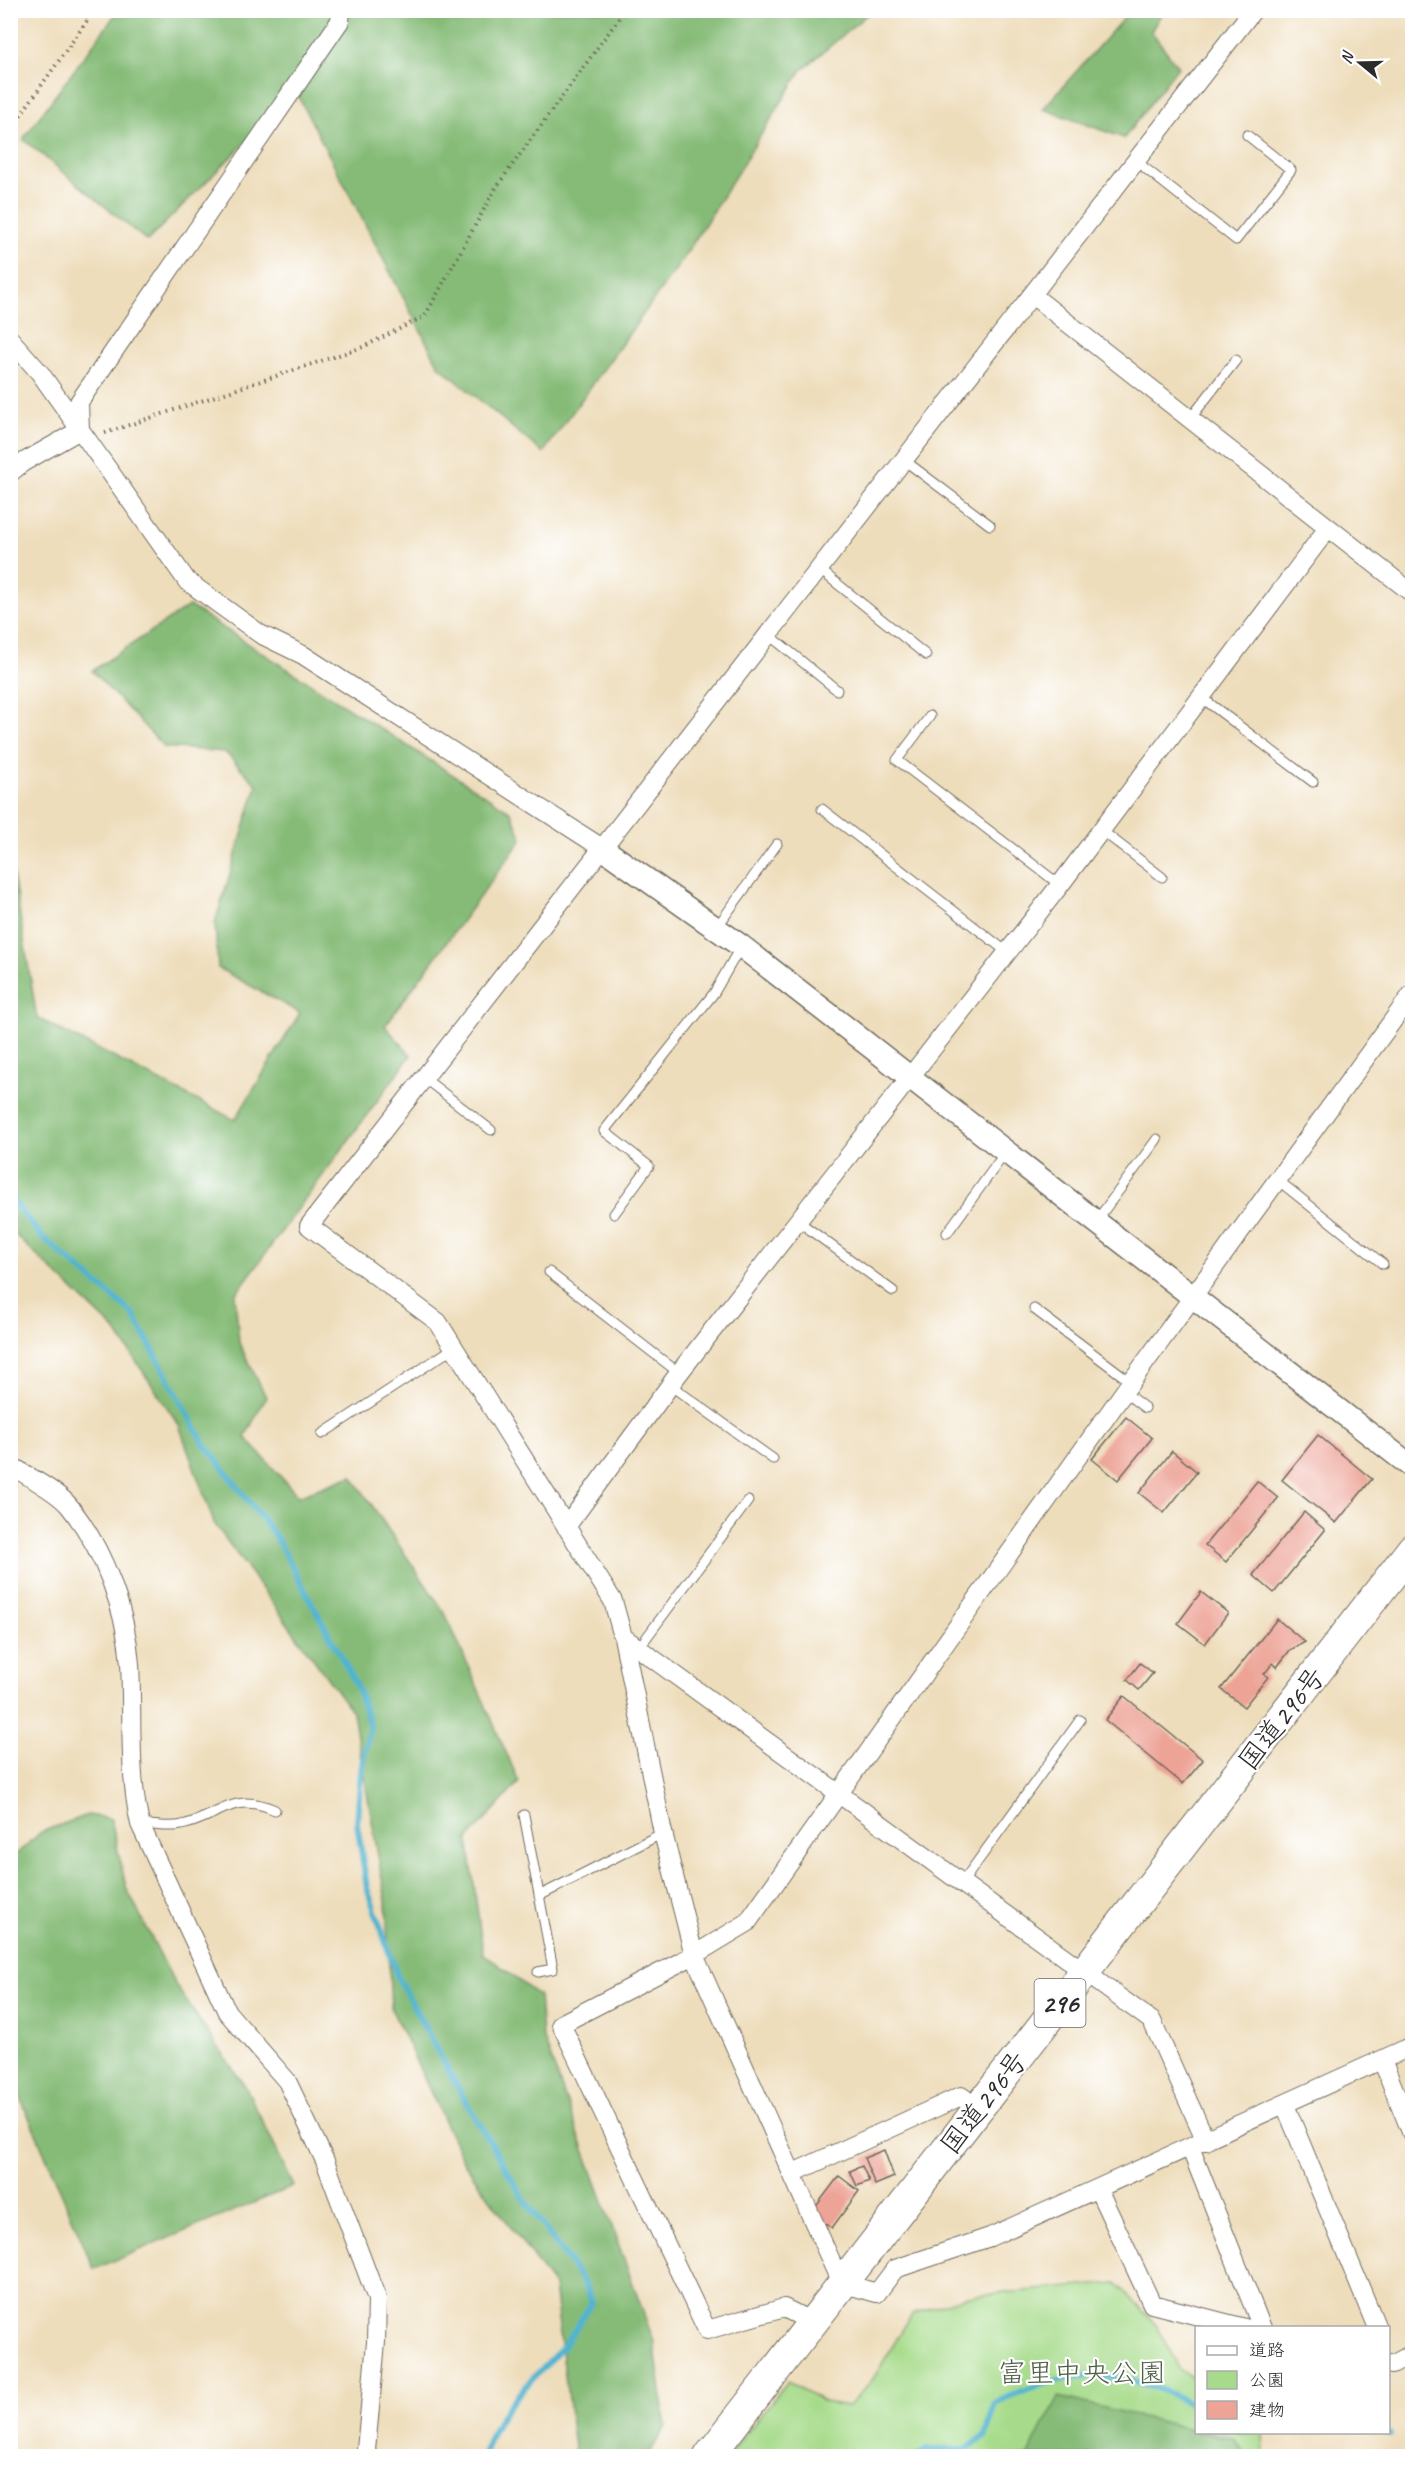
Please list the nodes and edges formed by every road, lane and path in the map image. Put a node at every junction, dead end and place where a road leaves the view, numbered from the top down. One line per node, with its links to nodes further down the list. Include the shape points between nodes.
1 (79, 10): 5 (path, via 89,18)
2 (341, 10): 12 (street, via 340,21 79,402)
3 (626, 10): 12 (path, via 497,186 425,316 363,348 129,426 106,433)
4 (1253, 10): 7 (street)
5 (10, 130)
6 (1247, 135): 7 (lane, via 1291,170 1236,240)
7 (1136, 161): 8 (street)
8 (1032, 295): 11 (street); 13 (street)
9 (10, 339): 12 (street, via 40,373)
10 (1236, 360): 11 (lane)
11 (1190, 419): 16 (street)
12 (80, 430): 14 (street); 28 (street, via 187,581 260,634 303,655)
13 (904, 460): 15 (lane); 17 (street)
14 (10, 473)
15 (990, 525)
16 (1328, 528): 18 (street); 22 (street)
17 (819, 569): 19 (street); 20 (lane)
18 (1413, 593)
19 (768, 634): 21 (lane); 28 (street)
20 (926, 655)
21 (837, 690)
22 (1201, 697): 24 (lane); 26 (street)
23 (930, 717): 30 (lane, via 897,760)
24 (1313, 782)
25 (822, 809): 33 (lane)
26 (1101, 830): 29 (lane); 30 (street)
27 (777, 844): 31 (lane)
28 (602, 848): 31 (street); 36 (street)
29 (1162, 877)
30 (1060, 885): 33 (street)
31 (716, 928): 32 (street)
32 (741, 946): 35 (street); 41 (lane, via 714,993 604,1131 649,1166)
33 (1006, 952): 35 (street)
34 (1413, 994): 40 (street)
35 (909, 1075): 39 (street); 43 (street)
36 (424, 1078): 37 (lane); 50 (street, via 309,1226 438,1322)
37 (491, 1130)
38 (1157, 1139): 42 (lane)
39 (1007, 1151): 42 (street); 44 (lane)
40 (1279, 1181): 45 (lane); 48 (street)
41 (614, 1214)
42 (1097, 1220): 48 (street)
43 (798, 1221): 47 (lane); 51 (street)
44 (947, 1233)
45 (1383, 1264)
46 (549, 1272): 51 (lane)
47 (893, 1291)
48 (1193, 1295): 52 (street); 57 (street)
49 (1034, 1309): 52 (lane)
50 (455, 1347): 54 (lane); 59 (street)
51 (675, 1379): 55 (lane); 59 (street)
52 (1128, 1387): 53 (lane); 64 (street)
53 (1145, 1408)
54 (322, 1434)
55 (773, 1459)
56 (10, 1465): 67 (street, via 69,1506 118,1596 129,1661 134,1797)
57 (1413, 1467)
58 (748, 1501): 62 (lane)
59 (566, 1527): 61 (street, via 613,1601)
60 (1413, 1549): 73 (highway, 国道296号 / 296)
61 (623, 1637): 62 (street); 68 (street)
62 (638, 1649): 64 (street)
63 (1080, 1720): 69 (lane)
64 (839, 1793): 69 (street); 71 (street, via 747,1923)
65 (275, 1810): 67 (lane, via 243,1801 181,1826)
66 (524, 1815): 70 (lane)
67 (140, 1824): 89 (street, via 228,2012 287,2081 325,2162 377,2299)
68 (663, 1833): 70 (lane); 71 (street)
69 (962, 1883): 73 (street)
70 (539, 1896): 72 (lane, via 553,1969)
71 (694, 1955): 80 (street); 83 (street, via 561,2024 707,2330 784,2308)
72 (538, 1972)
73 (1083, 1972): 77 (highway, 国道296号 / 296); 79 (street, via 1152,2021)
74 (1413, 2046): 75 (street)
75 (1382, 2060): 76 (street); 78 (street)
76 (1285, 2105): 79 (street); 86 (street)
77 (978, 2109): 80 (street, via 960,2096); 82 (highway, 国道296号 / 296)
78 (1413, 2134)
79 (1198, 2144): 81 (street); 85 (street)
80 (793, 2173): 82 (street)
81 (1098, 2189): 82 (street, via 990,2237 895,2269 877,2293); 84 (street, via 1152,2304)
82 (841, 2283): 83 (highway, 国道296号 / 296)
83 (812, 2322): 90 (highway, 国道296号 / 296)
84 (1237, 2326)
85 (1261, 2326)
86 (1376, 2326)
87 (1413, 2354): 88 (street)
88 (1390, 2362)
89 (368, 2457)
90 (709, 2457)

